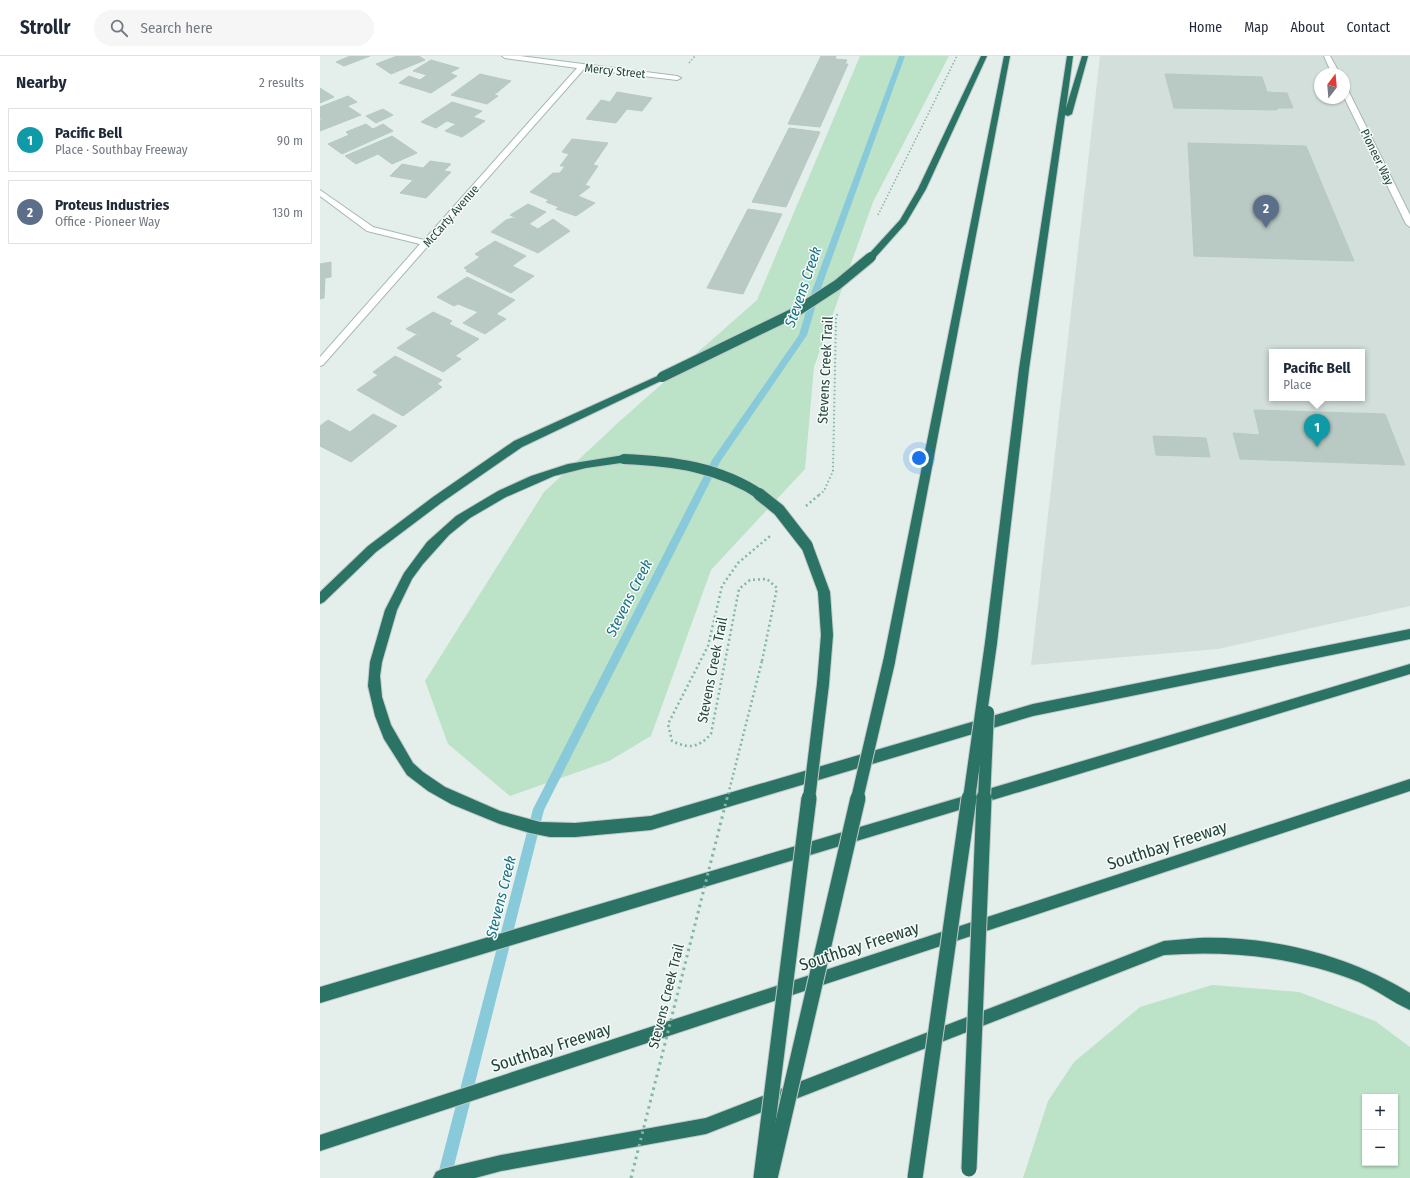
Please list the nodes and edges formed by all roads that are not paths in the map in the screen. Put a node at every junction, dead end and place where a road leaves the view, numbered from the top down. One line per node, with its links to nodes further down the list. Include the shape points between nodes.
1 (505, 56): 7 (street, Mercy Street)
2 (984, 56): 16 (highway, bridge, via 922,189 904,221 870,257 837,285 794,313 518,444 372,549)
3 (1007, 56): 27 (highway, bridge, via 888,662)
4 (1070, 56): 11 (highway)
5 (1085, 56): 11 (highway)
6 (1327, 56): 8 (street)
7 (582, 67): 9 (street, Mercy Street); 14 (street, McCarty Avenue)
8 (1333, 68)
9 (677, 78)
10 (1350, 102): 13 (street, Pioneer Way)
11 (1056, 153): 18 (highway, via 1024,369)
12 (320, 192): 14 (street, via 370,229)
13 (1410, 224)
14 (427, 243): 15 (street, McCarty Avenue)
15 (320, 363)
16 (320, 599)
17 (1410, 634): 26 (highway, bridge, via 1033,710 650,822 585,830 548,830 505,820 440,791 412,771 389,739 379,714 374,674 392,604 408,575 428,549 461,518 514,486 559,470 588,462 647,460 690,466 722,474 744,484 768,500 807,546 824,592 827,635 823,684)
18 (991, 642): 24 (highway, bridge); 28 (highway, bridge)
19 (1410, 669): 21 (highway)
20 (1410, 785): 23 (highway, Southbay Freeway)
21 (320, 995)
22 (1410, 1002): 25 (highway, via 1394,991 1338,967 1290,954 1253,947 1210,945 1164,948 706,1126 501,1163)
23 (320, 1143)
24 (969, 1174)
25 (442, 1178)
26 (761, 1178)
27 (770, 1178)
28 (915, 1178)

